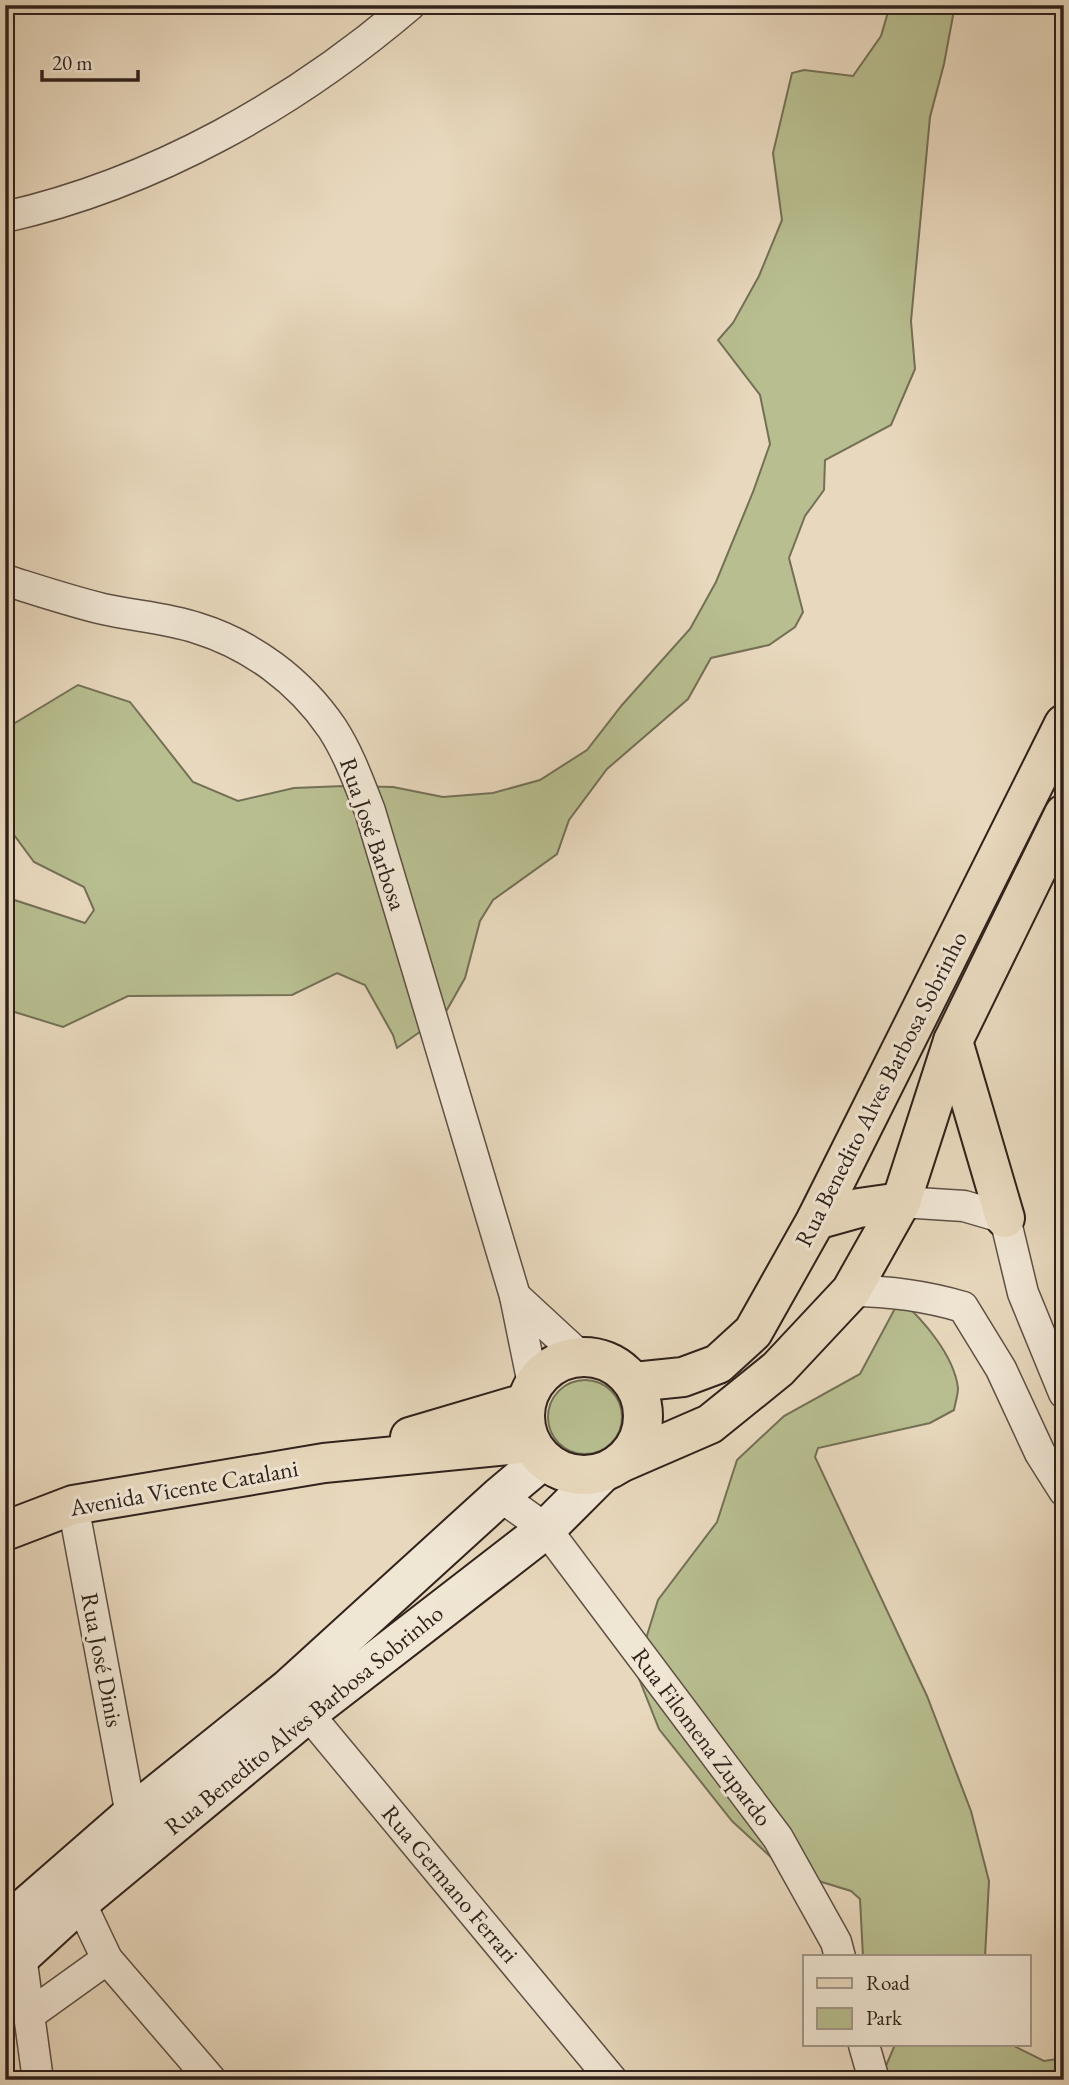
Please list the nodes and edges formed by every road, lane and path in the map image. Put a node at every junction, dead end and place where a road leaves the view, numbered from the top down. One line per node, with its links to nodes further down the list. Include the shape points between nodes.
1 (410, 5): 2 (street, via 317,78 202,145 82,195)
2 (5, 218)
3 (5, 579): 11 (street, Rua José Barbosa, via 230,640 288,678 333,729 370,811)
4 (1064, 724): 9 (main road, Rua Benedito Alves Barbosa Sobrinho)
5 (1064, 814): 6 (main road, Rua Benedito Alves Barbosa Sobrinho)
6 (953, 1041): 7 (main road, Rua Benedito Alves Barbosa Sobrinho); 8 (main road)
7 (901, 1202): 8 (street, via 964,1206); 9 (main road); 10 (main road, Rua Benedito Alves Barbosa Sobrinho)
8 (1005, 1218): 15 (street, via 1023,1293)
9 (816, 1220): 13 (main road, Rua Benedito Alves Barbosa Sobrinho, via 753,1332 718,1364 683,1377)
10 (851, 1291): 18 (main road, Rua Benedito Alves Barbosa Sobrinho, via 778,1369 710,1424); 19 (street, via 891,1291 963,1307)
11 (515, 1296): 12 (street); 14 (street, Rua José Barbosa)
12 (580, 1356): 13 (main road, via 615,1365); 14 (main road, via 546,1370)
13 (634, 1382): 18 (main road, via 644,1413 641,1432 633,1449)
14 (529, 1393): 16 (main road, via 524,1424); 17 (main road, Avenida Vicente Catalani)
15 (1064, 1393)
16 (537, 1451): 17 (main road, Avenida Vicente Catalani); 18 (main road, via 561,1471 581,1475); 20 (street, Rua Benedito Alves Barbosa Sobrinho)
17 (324, 1463): 21 (main road, Avenida Vicente Catalani)
18 (611, 1468): 22 (street, Rua Benedito Alves Barbosa Sobrinho)
19 (1064, 1491)
20 (500, 1496): 22 (street, Rua Filomena Zupardo); 24 (street, Rua Benedito Alves Barbosa Sobrinho)
21 (73, 1505): 23 (main road, Avenida Vicente Catalani); 25 (street, Rua José Dinis)
22 (546, 1529): 24 (street, Rua Benedito Alves Barbosa Sobrinho); 28 (street, Rua Filomena Zupardo, via 778,1838)
23 (5, 1531)
24 (298, 1701): 25 (street, Rua Benedito Alves Barbosa Sobrinho); 26 (street, Rua Benedito Alves Barbosa Sobrinho); 34 (street, Rua Germano Ferrari)
25 (131, 1815): 27 (street, Rua Benedito Alves Barbosa Sobrinho)
26 (80, 1902): 27 (street, Rua Benedito Alves Barbosa Sobrinho); 29 (street)
27 (9, 1944): 30 (street)
28 (839, 1955)
29 (107, 1959): 30 (street); 33 (street)
30 (29, 2015): 32 (street)
31 (864, 2046): 35 (street)
32 (38, 2080)
33 (211, 2080)
34 (612, 2080)
35 (874, 2080)

